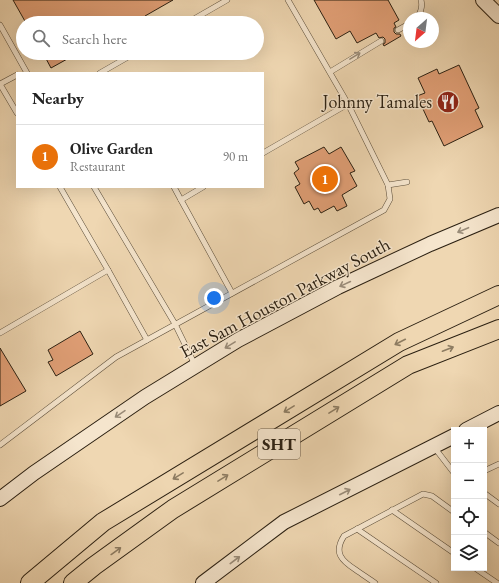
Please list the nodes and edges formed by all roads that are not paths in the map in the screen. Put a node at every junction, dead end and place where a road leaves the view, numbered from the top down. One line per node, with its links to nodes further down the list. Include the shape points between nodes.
1 (227, 0): 6 (lane)
2 (421, 0): 5 (lane, via 423,6)
3 (483, 0): 7 (main road)
4 (291, 1): 17 (lane)
5 (420, 12)
6 (199, 16)
7 (499, 16)
8 (0, 25): 12 (lane)
9 (403, 27): 10 (lane)
10 (398, 30)
11 (381, 41): 17 (lane, one-way to 11)
12 (16, 55)
13 (19, 60): 16 (lane)
14 (124, 60): 15 (lane)
15 (108, 71)
16 (25, 72)
17 (330, 72): 20 (lane)
18 (16, 76): 19 (lane)
19 (0, 84): 21 (lane)
20 (348, 104): 22 (lane); 24 (lane)
21 (16, 111)
22 (264, 152)
23 (407, 182): 24 (lane)
24 (388, 185): 32 (lane, via 390,199 384,210)
25 (61, 188): 31 (lane)
26 (95, 188): 34 (lane)
27 (175, 188): 29 (lane)
28 (201, 188): 29 (lane)
29 (181, 200): 32 (lane)
30 (499, 215): 38 (main road, East Sam Houston Parkway South, one-way to 38, via 430,244 338,288 238,340)
31 (108, 270): 36 (lane); 37 (lane)
32 (232, 292): 34 (lane)
33 (499, 295): 52 (highway, SHT, one-way to 52, via 399,342)
34 (175, 324): 37 (lane); 38 (lane)
35 (499, 329): 57 (highway, SHT, one-way to 35, via 173,509 408,365)
36 (0, 333)
37 (147, 340): 42 (lane, via 116,357)
38 (195, 366): 48 (main road, East Sam Houston Parkway South, one-way to 48, via 145,397)
39 (499, 413): 40 (main road)
40 (472, 427)
41 (451, 438): 43 (main road)
42 (0, 445)
43 (434, 446): 45 (lane); 63 (main road, one-way to 43, via 284,522)
44 (499, 464): 46 (lane)
45 (451, 469)
46 (487, 470)
47 (487, 495): 49 (lane)
48 (0, 499)
49 (499, 504)
50 (392, 510): 51 (lane, via 423,494 432,496); 53 (lane); 56 (lane)
51 (451, 510)
52 (103, 522): 59 (highway); 60 (highway, SHT)
53 (357, 529): 64 (lane, via 344,536 340,543 341,558); 65 (lane)
54 (487, 534): 55 (lane)
55 (499, 543)
56 (451, 551)
57 (94, 566): 61 (highway, SHT); 62 (highway)
58 (479, 571): 66 (lane)
59 (22, 583)
60 (30, 583)
61 (74, 583)
62 (77, 583)
63 (203, 583)
64 (375, 583)
65 (436, 583)
66 (497, 583)

